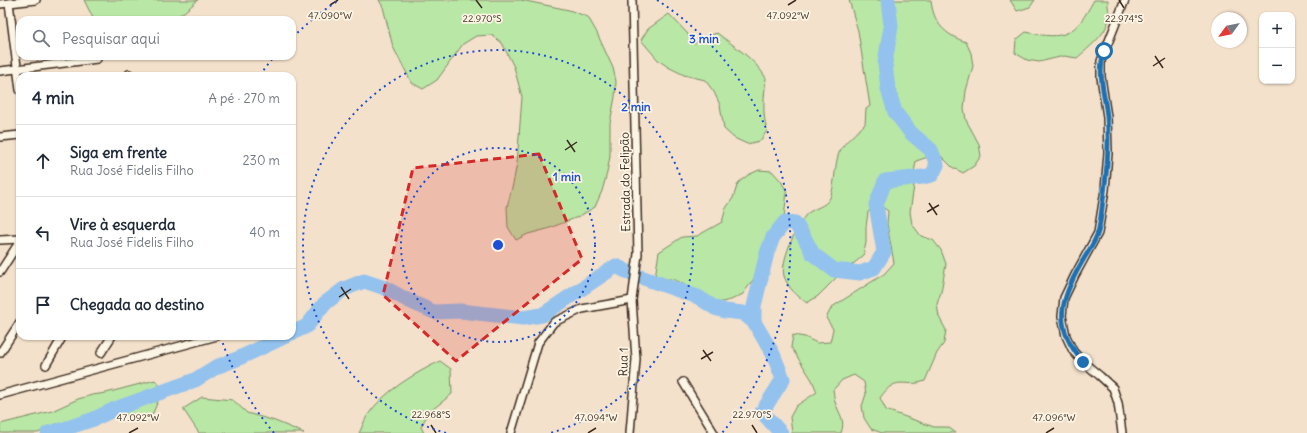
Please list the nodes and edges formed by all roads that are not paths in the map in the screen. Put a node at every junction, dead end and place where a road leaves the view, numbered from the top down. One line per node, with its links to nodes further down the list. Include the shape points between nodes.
1 (36, 0): 4 (street)
2 (632, 0): 18 (street, Estrada do Felipão, via 638,254)
3 (1125, 0): 32 (street, via 1101,61 1108,153 1098,233 1064,298 1062,316 1066,336 1073,351 1113,388)
4 (9, 3): 5 (street); 6 (street)
5 (0, 4)
6 (16, 54)
7 (17, 60): 9 (street)
8 (82, 60): 9 (street)
9 (18, 69): 10 (street); 11 (street)
10 (0, 71)
11 (18, 72)
12 (16, 135): 13 (street)
13 (0, 137)
14 (0, 240): 15 (street)
15 (16, 240)
16 (16, 246): 17 (street)
17 (0, 272)
18 (633, 291): 19 (street, Rua 1)
19 (632, 300): 29 (street, via 582,309 554,322 538,344); 30 (street, Rua 1, via 636,359)
20 (16, 328): 24 (street)
21 (61, 340): 26 (street)
22 (109, 340): 25 (street)
23 (196, 340): 28 (street)
24 (0, 353)
25 (101, 353)
26 (46, 365)
27 (683, 382): 31 (street)
28 (0, 395)
29 (511, 433)
30 (630, 433)
31 (714, 433)
32 (1122, 433)

